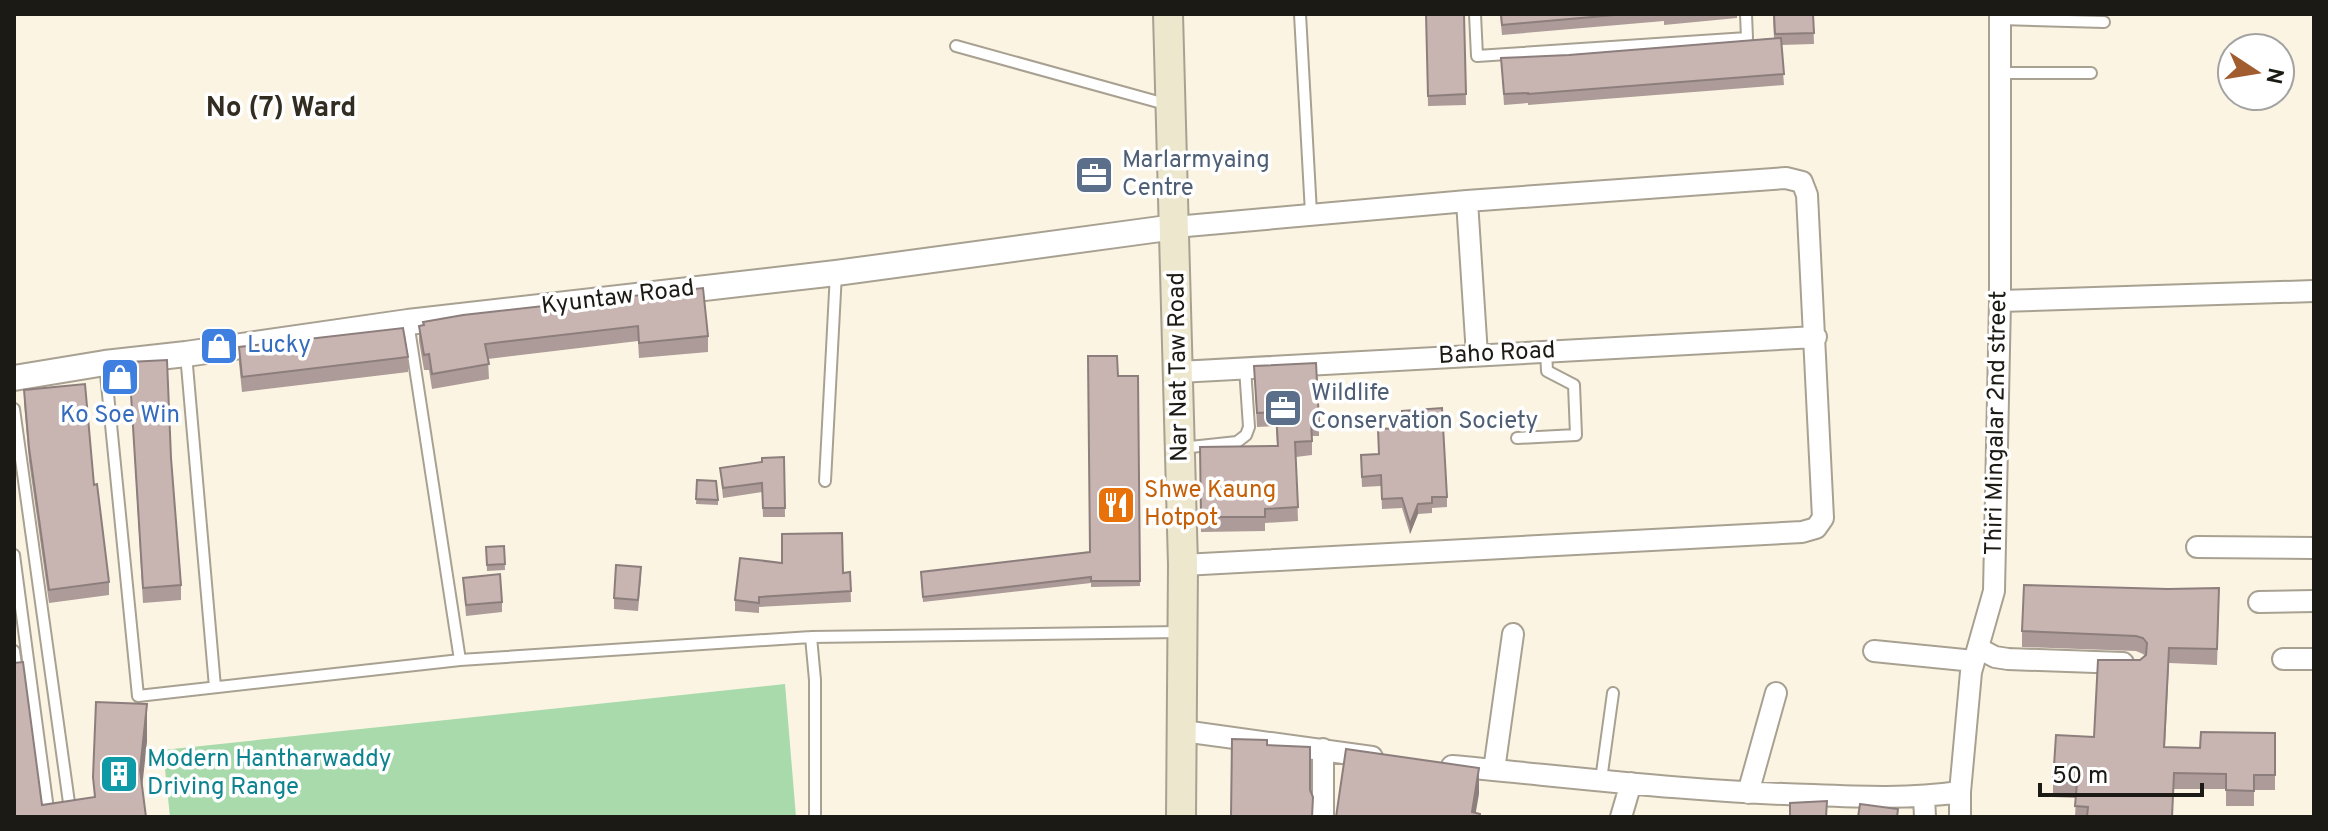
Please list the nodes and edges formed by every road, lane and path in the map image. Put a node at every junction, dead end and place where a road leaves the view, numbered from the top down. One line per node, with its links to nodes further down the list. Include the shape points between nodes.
1 (1168, 14): 10 (main road, Nar Nat Taw Road)
2 (1300, 14): 12 (lane)
3 (1475, 14): 4 (lane, via 1477,56 1747,38)
4 (1746, 14)
5 (2000, 16): 6 (lane); 8 (street, Thiri Mingalar 2nd street)
6 (2104, 22)
7 (956, 46): 10 (lane)
8 (2000, 73): 9 (lane); 16 (street, Thiri Mingalar 2nd street)
9 (2091, 73)
10 (1171, 106): 13 (main road, Nar Nat Taw Road)
11 (1467, 201): 12 (street); 18 (street, via 1786,178 1802,182); 21 (street)
12 (1311, 213): 13 (street)
13 (1175, 227): 14 (street, Kyuntaw Road); 24 (main road, Nar Nat Taw Road)
14 (836, 273): 17 (street, Kyuntaw Road); 29 (lane)
15 (2314, 291): 16 (street)
16 (2000, 301): 41 (street, Thiri Mingalar 2nd street, via 1994,591)
17 (408, 322): 20 (street, Kyuntaw Road); 44 (lane)
18 (1816, 337): 19 (street, Baho Road); 33 (street, via 1823,518 1816,528)
19 (1546, 351): 21 (street, Baho Road); 27 (lane, via 1547,371 1574,385 1576,435)
20 (186, 354): 22 (street, Kyuntaw Road); 46 (lane)
21 (1477, 355): 23 (street, Baho Road)
22 (105, 363): 25 (street, Kyuntaw Road); 46 (lane, via 138,696)
23 (1245, 368): 24 (street, Baho Road); 28 (lane, via 1246,435 1237,442)
24 (1179, 372): 28 (main road, Nar Nat Taw Road)
25 (14, 378)
26 (14, 409): 61 (lane)
27 (1517, 438)
28 (1181, 448): 33 (main road, Nar Nat Taw Road)
29 (825, 481)
30 (2197, 547): 31 (street)
31 (2314, 548)
32 (14, 555): 60 (lane)
33 (1183, 565): 36 (main road, Nar Nat Taw Road)
34 (2314, 601): 35 (street)
35 (2259, 602)
36 (1183, 632): 38 (lane); 50 (main road, Nar Nat Taw Road)
37 (1513, 634): 54 (street)
38 (811, 637): 44 (lane); 62 (lane)
39 (14, 651): 47 (lane, via 20,692)
40 (1874, 651): 41 (street)
41 (1976, 654): 45 (street); 57 (street, Thiri Mingalar 2nd street)
42 (2283, 659): 43 (street)
43 (2314, 659)
44 (460, 660): 46 (lane)
45 (2135, 664)
46 (215, 687)
47 (14, 693)
48 (1613, 693): 55 (lane)
49 (1776, 693): 58 (street)
50 (1183, 731): 51 (street); 63 (main road, Nar Nat Taw Road)
51 (1323, 749): 52 (street); 64 (street)
52 (1392, 760)
53 (1435, 764): 54 (street)
54 (1494, 770): 55 (street)
55 (1601, 780): 56 (street)
56 (1631, 783): 58 (street); 65 (street)
57 (1960, 792): 59 (street); 66 (street, Thiri Mingalar 2nd street)
58 (1748, 793): 59 (street)
59 (1924, 807)
60 (49, 817)
61 (71, 817)
62 (815, 817)
63 (1181, 817)
64 (1323, 817)
65 (1621, 817)
66 (1960, 817)

